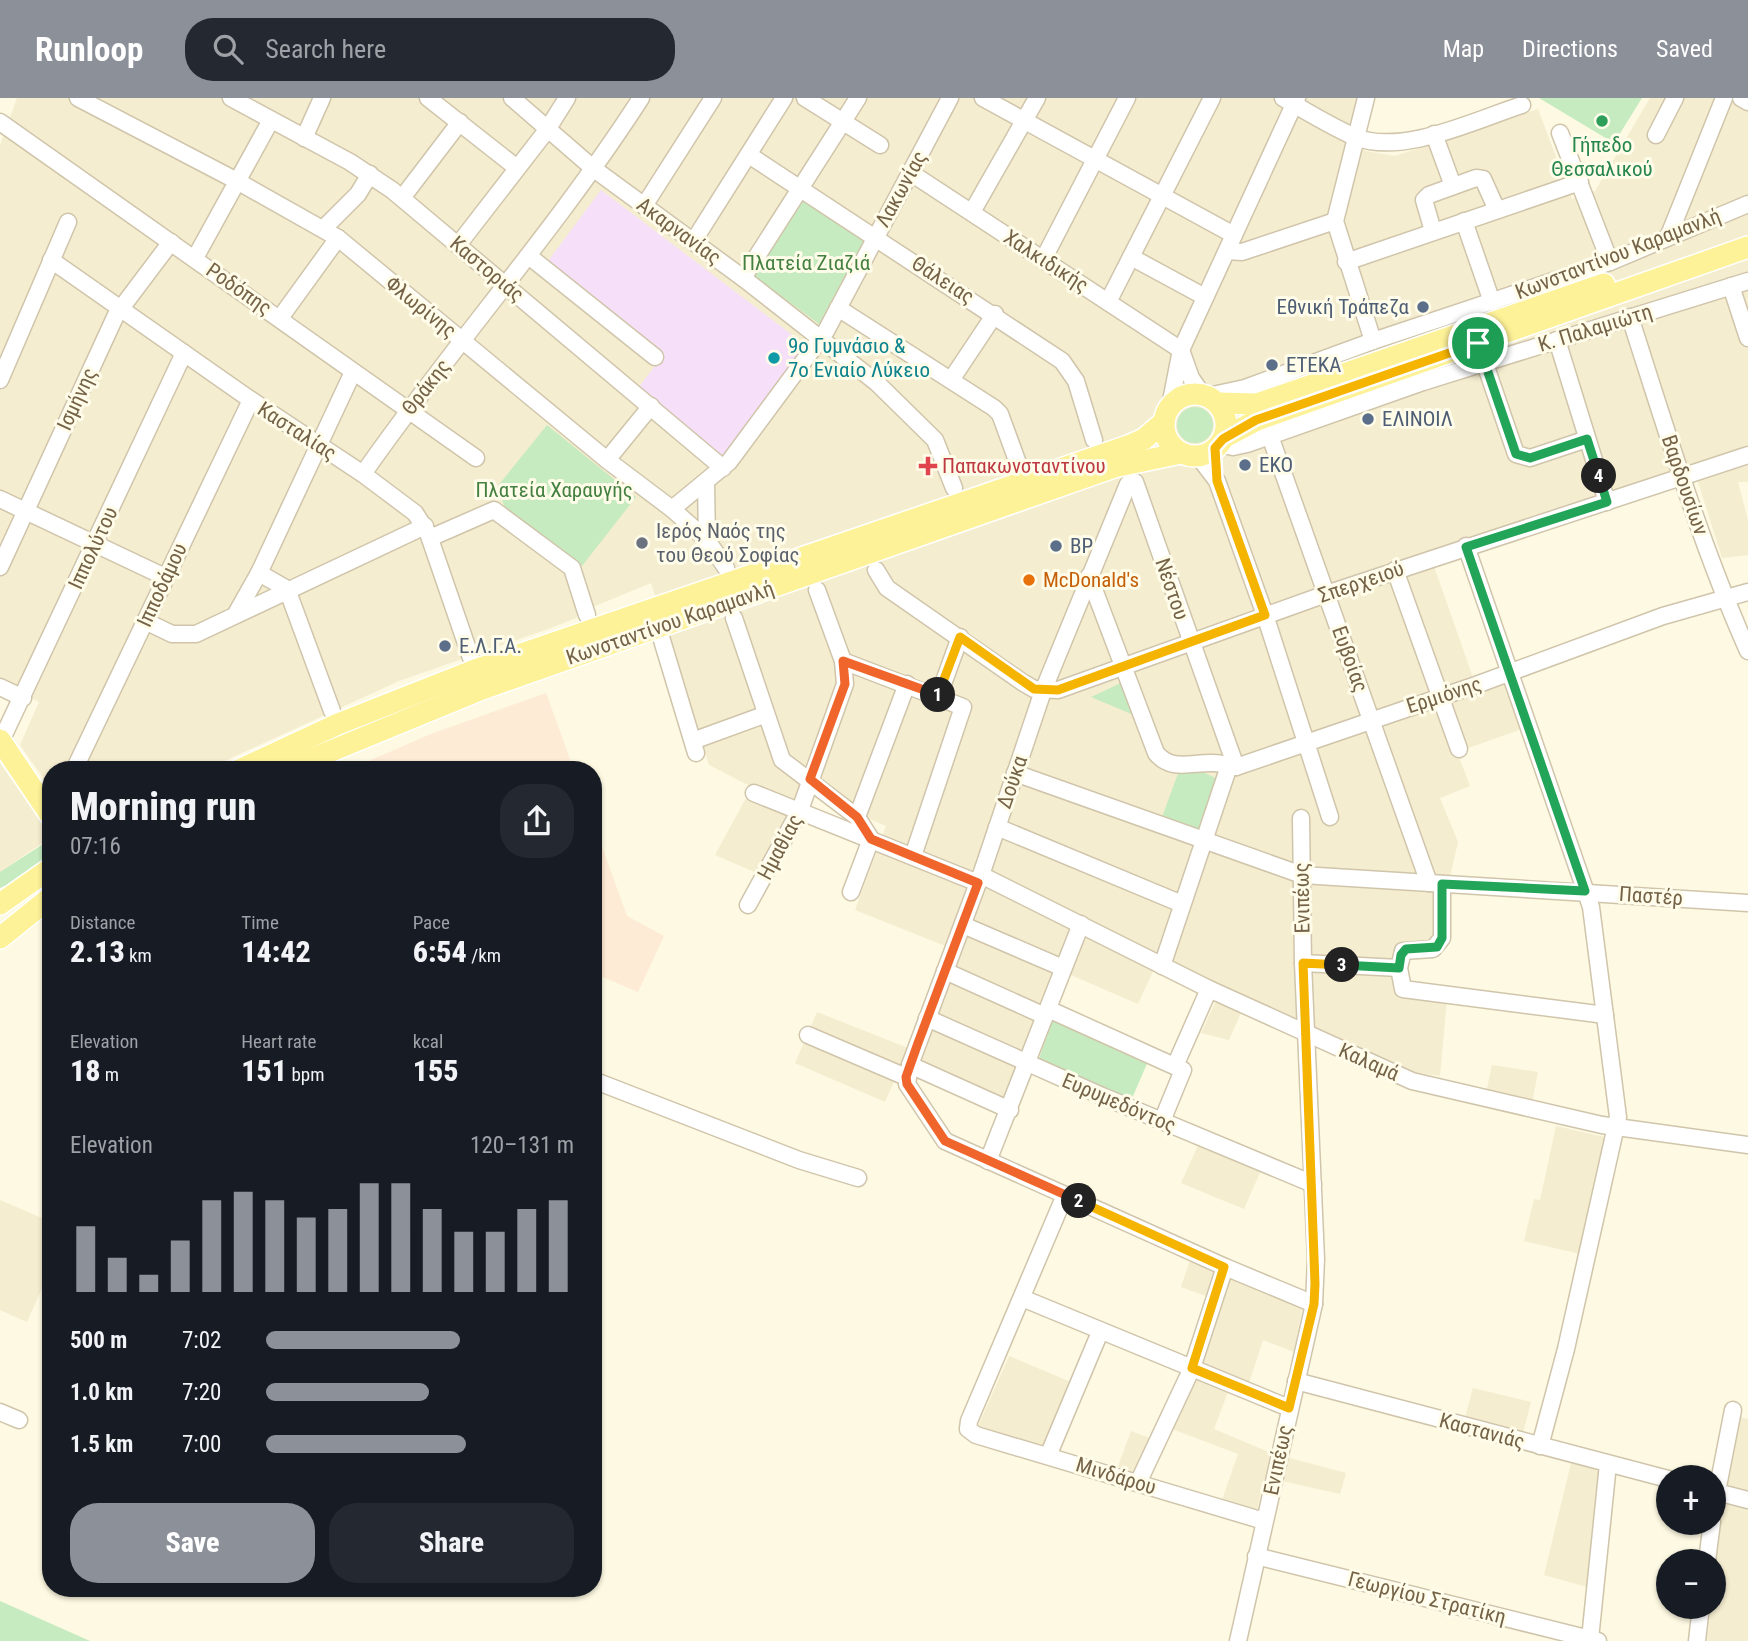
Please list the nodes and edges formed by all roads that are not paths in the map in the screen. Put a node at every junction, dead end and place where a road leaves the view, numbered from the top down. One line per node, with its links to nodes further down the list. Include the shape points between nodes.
1 (78, 98): 43 (street, Φλωρίνης)
2 (231, 98): 22 (street, Καστοριάς)
3 (322, 98): 35 (street)
4 (428, 98): 28 (street)
5 (512, 98): 30 (street, Ακαρνανίας)
6 (567, 98): 30 (street)
7 (641, 98): 40 (street, Θράκης)
8 (713, 98): 50 (street)
9 (784, 98): 37 (street)
10 (805, 98): 29 (street)
11 (858, 98): 29 (street)
12 (950, 98): 41 (street, Λακωνίας)
13 (983, 98): 26 (street)
14 (1037, 98): 26 (street)
15 (1127, 98): 38 (street)
16 (1212, 98): 47 (street)
17 (1366, 98): 34 (street)
18 (1675, 98): 33 (street)
19 (1724, 98): 58 (street)
20 (1741, 98): 23 (street)
21 (1291, 100): 34 (street); 64 (street)
22 (249, 102): 25 (street, Καστοριάς)
23 (1748, 102)
24 (1522, 105): 32 (street)
25 (271, 120): 35 (street, Καστοριάς); 43 (street)
26 (1024, 121): 38 (street); 52 (street)
27 (0, 122): 62 (street, Ροδόπης)
28 (460, 122): 39 (street); 48 (street)
29 (842, 122): 36 (street); 46 (street)
30 (547, 130): 39 (street); 40 (street, Ακαρνανίας)
31 (1560, 133): 44 (street)
32 (1434, 134): 34 (street, via 1406,142 1379,143); 45 (street)
33 (1656, 135)
34 (1356, 137): 53 (street)
35 (304, 138): 42 (street, Καστοριάς)
36 (880, 145)
37 (749, 155): 46 (street, Θάλειας); 63 (street)
38 (1095, 159): 47 (street); 70 (street)
39 (517, 169): 65 (street)
40 (594, 169): 50 (street, Ακαρνανίας); 67 (street, Θράκης)
41 (911, 173): 52 (street, Χαλκιδικής); 59 (street, Λακωνίας)
42 (370, 174): 48 (street, Καστοριάς); 56 (street, via 358,194)
43 (237, 181): 56 (street, Φλωρίνης); 69 (street)
44 (1580, 182): 51 (street); 73 (street)
45 (1453, 186): 51 (street, via 1483,179); 57 (street, via 1424,200)
46 (801, 189): 59 (street, Θάλειας); 74 (street)
47 (1162, 196): 64 (street); 68 (street)
48 (402, 198): 65 (street, Καστοριάς)
49 (1748, 204): 58 (street, Κωνσταντίνου Καραμανλή)
50 (644, 206): 63 (street, Ακαρνανίας)
51 (1497, 210): 54 (street)
52 (972, 212): 70 (street, Χαλκιδικής)
53 (1335, 221): 64 (street, via 1242,252); 72 (street)
54 (1464, 221): 57 (street); 80 (street)
55 (68, 222): 71 (street)
56 (323, 229): 61 (street, Φλωρίνης)
57 (1433, 231): 72 (street)
58 (1669, 235): 73 (street, Κωνσταντίνου Καραμανλή)
59 (875, 236): 82 (street, Λακωνίας); 83 (street, Θάλειας)
60 (1748, 237): 98 (main road, Κωνσταντίνου Καραμανλή, via 1551,300 1257,404)
61 (338, 238): 85 (street); 89 (street, Φλωρίνης)
62 (171, 242): 69 (street, Ροδόπης); 81 (street, Ισμήνης)
63 (694, 242): 74 (street, Ακαρνανίας)
64 (1230, 243): 78 (street)
65 (458, 244): 76 (street, Καστοριάς)
66 (1748, 247): 93 (main road, Κωνσταντίνου Καραμανλή)
67 (530, 257): 76 (street, Θράκης); 94 (street)
68 (1131, 257): 78 (street); 79 (street)
69 (195, 258): 85 (street, Ροδόπης)
70 (1044, 258): 79 (street, Χαλκιδικής)
71 (51, 260): 81 (street, Κασταλίας); 96 (street)
72 (1346, 262): 90 (street)
73 (1611, 262): 80 (street, Κωνσταντίνου Καραμανλή)
74 (743, 278): 87 (street, Ακαρνανίας)
75 (1748, 281): 77 (street, Κ. Παλαμιώτη)
76 (506, 286): 89 (street, Θράκης); 100 (street, Καστοριάς)
77 (1731, 286): 84 (street, Κ. Παλαμιώτη); 86 (street)
78 (1205, 298): 91 (street)
79 (1108, 302): 91 (street, Χαλκιδικής)
80 (1492, 302): 90 (street, Κωνσταντίνου Καραμανλή)
81 (120, 308): 92 (street, Κασταλίας); 121 (street, Ισμήνης)
82 (838, 309): 87 (street, Λακωνίας); 97 (street)
83 (995, 314): 97 (street); 105 (street, Θάλειας, via 1072,371)
84 (1630, 317): 88 (street, Κ. Παλαμιώτη); 114 (street, Βαρδουσίων)
85 (280, 318): 95 (street, Ροδόπης)
86 (1748, 338)
87 (820, 339): 112 (street, Λακωνίας); 117 (street, Ακαρνανίας, via 928,431)
88 (1557, 340): 93 (street, Κ. Παλαμιώτη); 104 (street)
89 (463, 341): 101 (street, Θράκης); 110 (street, Φλωρίνης)
90 (1373, 341): 98 (street, Κωνσταντίνου Καραμανλή)
91 (1181, 350): 98 (street, via 1189,373); 102 (street)
92 (184, 353): 99 (street, Κασταλίας); 124 (street, Ιππολύτου)
93 (1481, 353): 103 (street, Κ. Παλαμιώτη); 104 (street, via 1516,454 1530,458); 107 (main road, Κωνσταντίνου Καραμανλή, via 1256,420)
94 (655, 357)
95 (353, 372): 101 (street, Ροδόπης); 106 (street)
96 (0, 380)
97 (951, 380): 111 (street, via 999,414)
98 (1209, 398): 102 (main road, Κωνσταντίνου Καραμανλή, via 1184,395); 107 (main road, via 1225,418)
99 (251, 400): 106 (street, Κασταλίας); 132 (street, Ιπποδάμου)
100 (651, 406): 110 (street); 112 (street, Καστοριάς)
101 (408, 409): 109 (street, Ροδόπης); 113 (street, Θράκης)
102 (1167, 414): 107 (main road, via 1167,438); 130 (main road, Κωνσταντίνου Καραμανλή, via 1144,439 1128,446)
103 (1270, 436): 107 (street, Κ. Παλαμιώτη, via 1237,446); 136 (street, Ευβοίας)
104 (1587, 439): 119 (street)
105 (1094, 440)
106 (318, 444): 113 (street, Κασταλίας); 129 (street)
107 (1207, 448): 140 (street); 143 (main road, Κωνσταντίνου Καραμανλή, via 1114,467)
108 (1748, 455): 114 (street, Σπερχειού)
109 (477, 458)
110 (607, 460): 120 (street, Φλωρίνης)
111 (1018, 466)
112 (723, 468): 115 (street, Λακωνίας)
113 (363, 474): 122 (street, Κασταλίας, via 415,513)
114 (1681, 477): 119 (street, Σπερχειού); 137 (street, Βαρδουσίων)
115 (706, 483): 120 (street, Λακωνίας); 123 (street)
116 (1131, 483): 131 (street, Δούκα); 145 (street, Νέστου)
117 (954, 488)
118 (0, 499): 121 (street)
119 (1607, 502): 125 (street, Σπερχειού)
120 (672, 509): 123 (street, Φλωρίνης)
121 (26, 512): 124 (street); 126 (street, Ισμήνης)
122 (428, 532): 133 (street); 139 (street, via 494,510 572,568); 147 (street, Κασταλίας)
123 (707, 540): 130 (street, Φλωρίνης)
124 (95, 544): 132 (street); 156 (street, Ιππολύτου)
125 (1466, 547): 128 (street, Σπερχειού); 150 (street)
126 (0, 567)
127 (876, 570): 144 (street, via 887,588)
128 (1395, 570): 136 (street, Σπερχειού); 155 (street)
129 (259, 573): 133 (street); 138 (street)
130 (719, 576): 164 (main road, Κωνσταντίνου Καραμανλή, via 338,724)
131 (1089, 576): 149 (street); 153 (street, Δούκα)
132 (165, 577): 142 (street, Ιπποδάμου)
133 (287, 589): 138 (street); 157 (street)
134 (817, 590): 148 (street, Ημαθίας)
135 (1748, 592): 137 (street, Ερμιόνης)
136 (1326, 594): 140 (street, Σπερχειού); 159 (street, Ευβοίας)
137 (1724, 597): 146 (street, Βαρδουσίων); 150 (street, Ερμιόνης)
138 (237, 612): 142 (street, via 188,635 172,634)
139 (587, 615)
140 (1265, 615): 145 (street, Σπερχειού); 161 (street)
141 (734, 618): 158 (street)
142 (145, 621): 163 (street, Ιπποδάμου)
143 (661, 634): 158 (street, via 697,746); 165 (main road, Κωνσταντίνου Καραμανλή, via 442,704)
144 (960, 637): 153 (street, via 1023,682); 154 (street)
145 (1191, 641): 149 (street, Σπερχειού); 166 (street, Νέστου)
146 (1748, 650)
147 (471, 658)
148 (843, 661): 151 (street); 168 (street, Ημαθίας, via 845,684)
149 (1124, 665): 153 (street, Σπερχειού); 166 (street, via 1151,744 1161,759 1175,766)
150 (1508, 672): 155 (street, Ερμιόνης); 185 (street)
151 (907, 684): 154 (street); 174 (street)
152 (0, 687): 156 (street)
153 (1044, 691): 167 (street, Δούκα)
154 (939, 695): 180 (street, via 963,707)
155 (1440, 696): 159 (street, Ερμιόνης); 162 (street)
156 (23, 698): 160 (street, Ιππολύτου)
157 (332, 711)
158 (764, 715): 168 (street, via 782,760)
159 (1373, 718): 161 (street, Ερμιόνης); 184 (street, Ευβοίας)
160 (0, 741): 169 (main road)
161 (1306, 742): 166 (street, Ερμιόνης); 175 (street)
162 (1460, 750)
163 (78, 761)
164 (258, 761)
165 (306, 761)
166 (1236, 766): 179 (street)
167 (1015, 773): 177 (street, Δούκα); 179 (street, Παστέρ)
168 (810, 779): 173 (street, Ημαθίας); 174 (street)
169 (33, 787): 171 (main road); 172 (main road)
170 (754, 793): 173 (street, Καλαμά)
171 (42, 794)
172 (42, 802)
173 (800, 810): 178 (street, Καλαμά); 191 (street, Ημαθίας)
174 (857, 817): 178 (street)
175 (1330, 817)
176 (1301, 818): 182 (street, Ενιπέως)
177 (997, 827): 183 (street, Δούκα); 190 (street)
178 (871, 839): 180 (street, Καλαμά); 186 (street)
179 (1203, 841): 182 (street, Παστέρ); 190 (street)
180 (913, 856): 183 (street, Καλαμά)
181 (42, 874): 187 (main road)
182 (1302, 875): 184 (street, Παστέρ); 195 (street, Ενιπέως)
183 (979, 879): 192 (street, Καλαμά); 193 (street, Δούκα)
184 (1435, 884): 185 (street, Παστέρ); 198 (street, Ευβοίας, via 1443,918 1440,944 1433,949 1406,949)
185 (1585, 891): 188 (street, Παστέρ); 202 (street)
186 (851, 892)
187 (4, 899)
188 (1748, 903)
189 (42, 904): 194 (main road)
190 (1182, 904): 196 (street)
191 (748, 905)
192 (1081, 924): 196 (street, Καλαμά); 197 (street)
193 (963, 925): 197 (street); 199 (street, Δούκα)
194 (0, 938)
195 (1303, 963): 198 (street); 205 (street, Ενιπέως)
196 (1162, 966): 200 (street, Καλαμά)
197 (1063, 968): 201 (street)
198 (1399, 968): 202 (street, via 1400,986 1407,992)
199 (945, 971): 201 (street); 203 (street, Δούκα)
200 (1209, 989): 205 (street, Καλαμά); 207 (street)
201 (1047, 1012): 206 (street); 207 (street)
202 (1605, 1015): 212 (street)
203 (928, 1018): 206 (street, Ευρυμεδόντος); 208 (street, Δούκα)
204 (808, 1035): 208 (street)
205 (1308, 1036): 212 (street, Καλαμά, via 1412,1081); 216 (street, Ενιπέως)
206 (1028, 1064): 210 (street); 211 (street, Ευρυμεδόντος)
207 (1175, 1066): 211 (street, via 1183,1070)
208 (908, 1075): 210 (street); 214 (street, via 945,1141)
209 (602, 1083): 215 (street, via 799,1160)
210 (1010, 1110): 214 (street)
211 (1162, 1121): 216 (street, Ευρυμεδόντος)
212 (1616, 1127): 213 (street, Καλαμά); 228 (street)
213 (1748, 1144)
214 (988, 1161): 217 (street)
215 (858, 1178)
216 (1313, 1184): 220 (street, Ενιπέως)
217 (1065, 1195): 218 (street); 219 (street)
218 (1224, 1267): 220 (street); 222 (street)
219 (1022, 1298): 221 (street); 229 (street, Μινδάρου, via 968,1429)
220 (1314, 1304): 223 (street, Ενιπέως)
221 (1100, 1332): 222 (street); 229 (street)
222 (1192, 1368): 224 (street); 233 (street)
223 (1296, 1381): 224 (street, Ενιπέως); 228 (street, Καστανιάς)
224 (1289, 1408): 236 (street, Ενιπέως)
225 (1733, 1410): 231 (street)
226 (0, 1412): 227 (street)
227 (19, 1420)
228 (1540, 1446): 230 (street, Καστανιάς)
229 (1048, 1456): 233 (street, Μινδάρου)
230 (1608, 1464): 232 (street, Καστανιάς); 239 (street)
231 (1721, 1465)
232 (1656, 1476)
233 (1138, 1483): 236 (street, Μινδάρου)
234 (1726, 1495): 235 (street)
235 (1748, 1500)
236 (1265, 1521): 237 (street, Ενιπέως)
237 (1256, 1556): 239 (street, Γεωργίου Στρατίκη); 240 (street, Ενιπέως)
238 (1700, 1619): 241 (street)
239 (1594, 1640)
240 (1238, 1641)
241 (1697, 1641)

